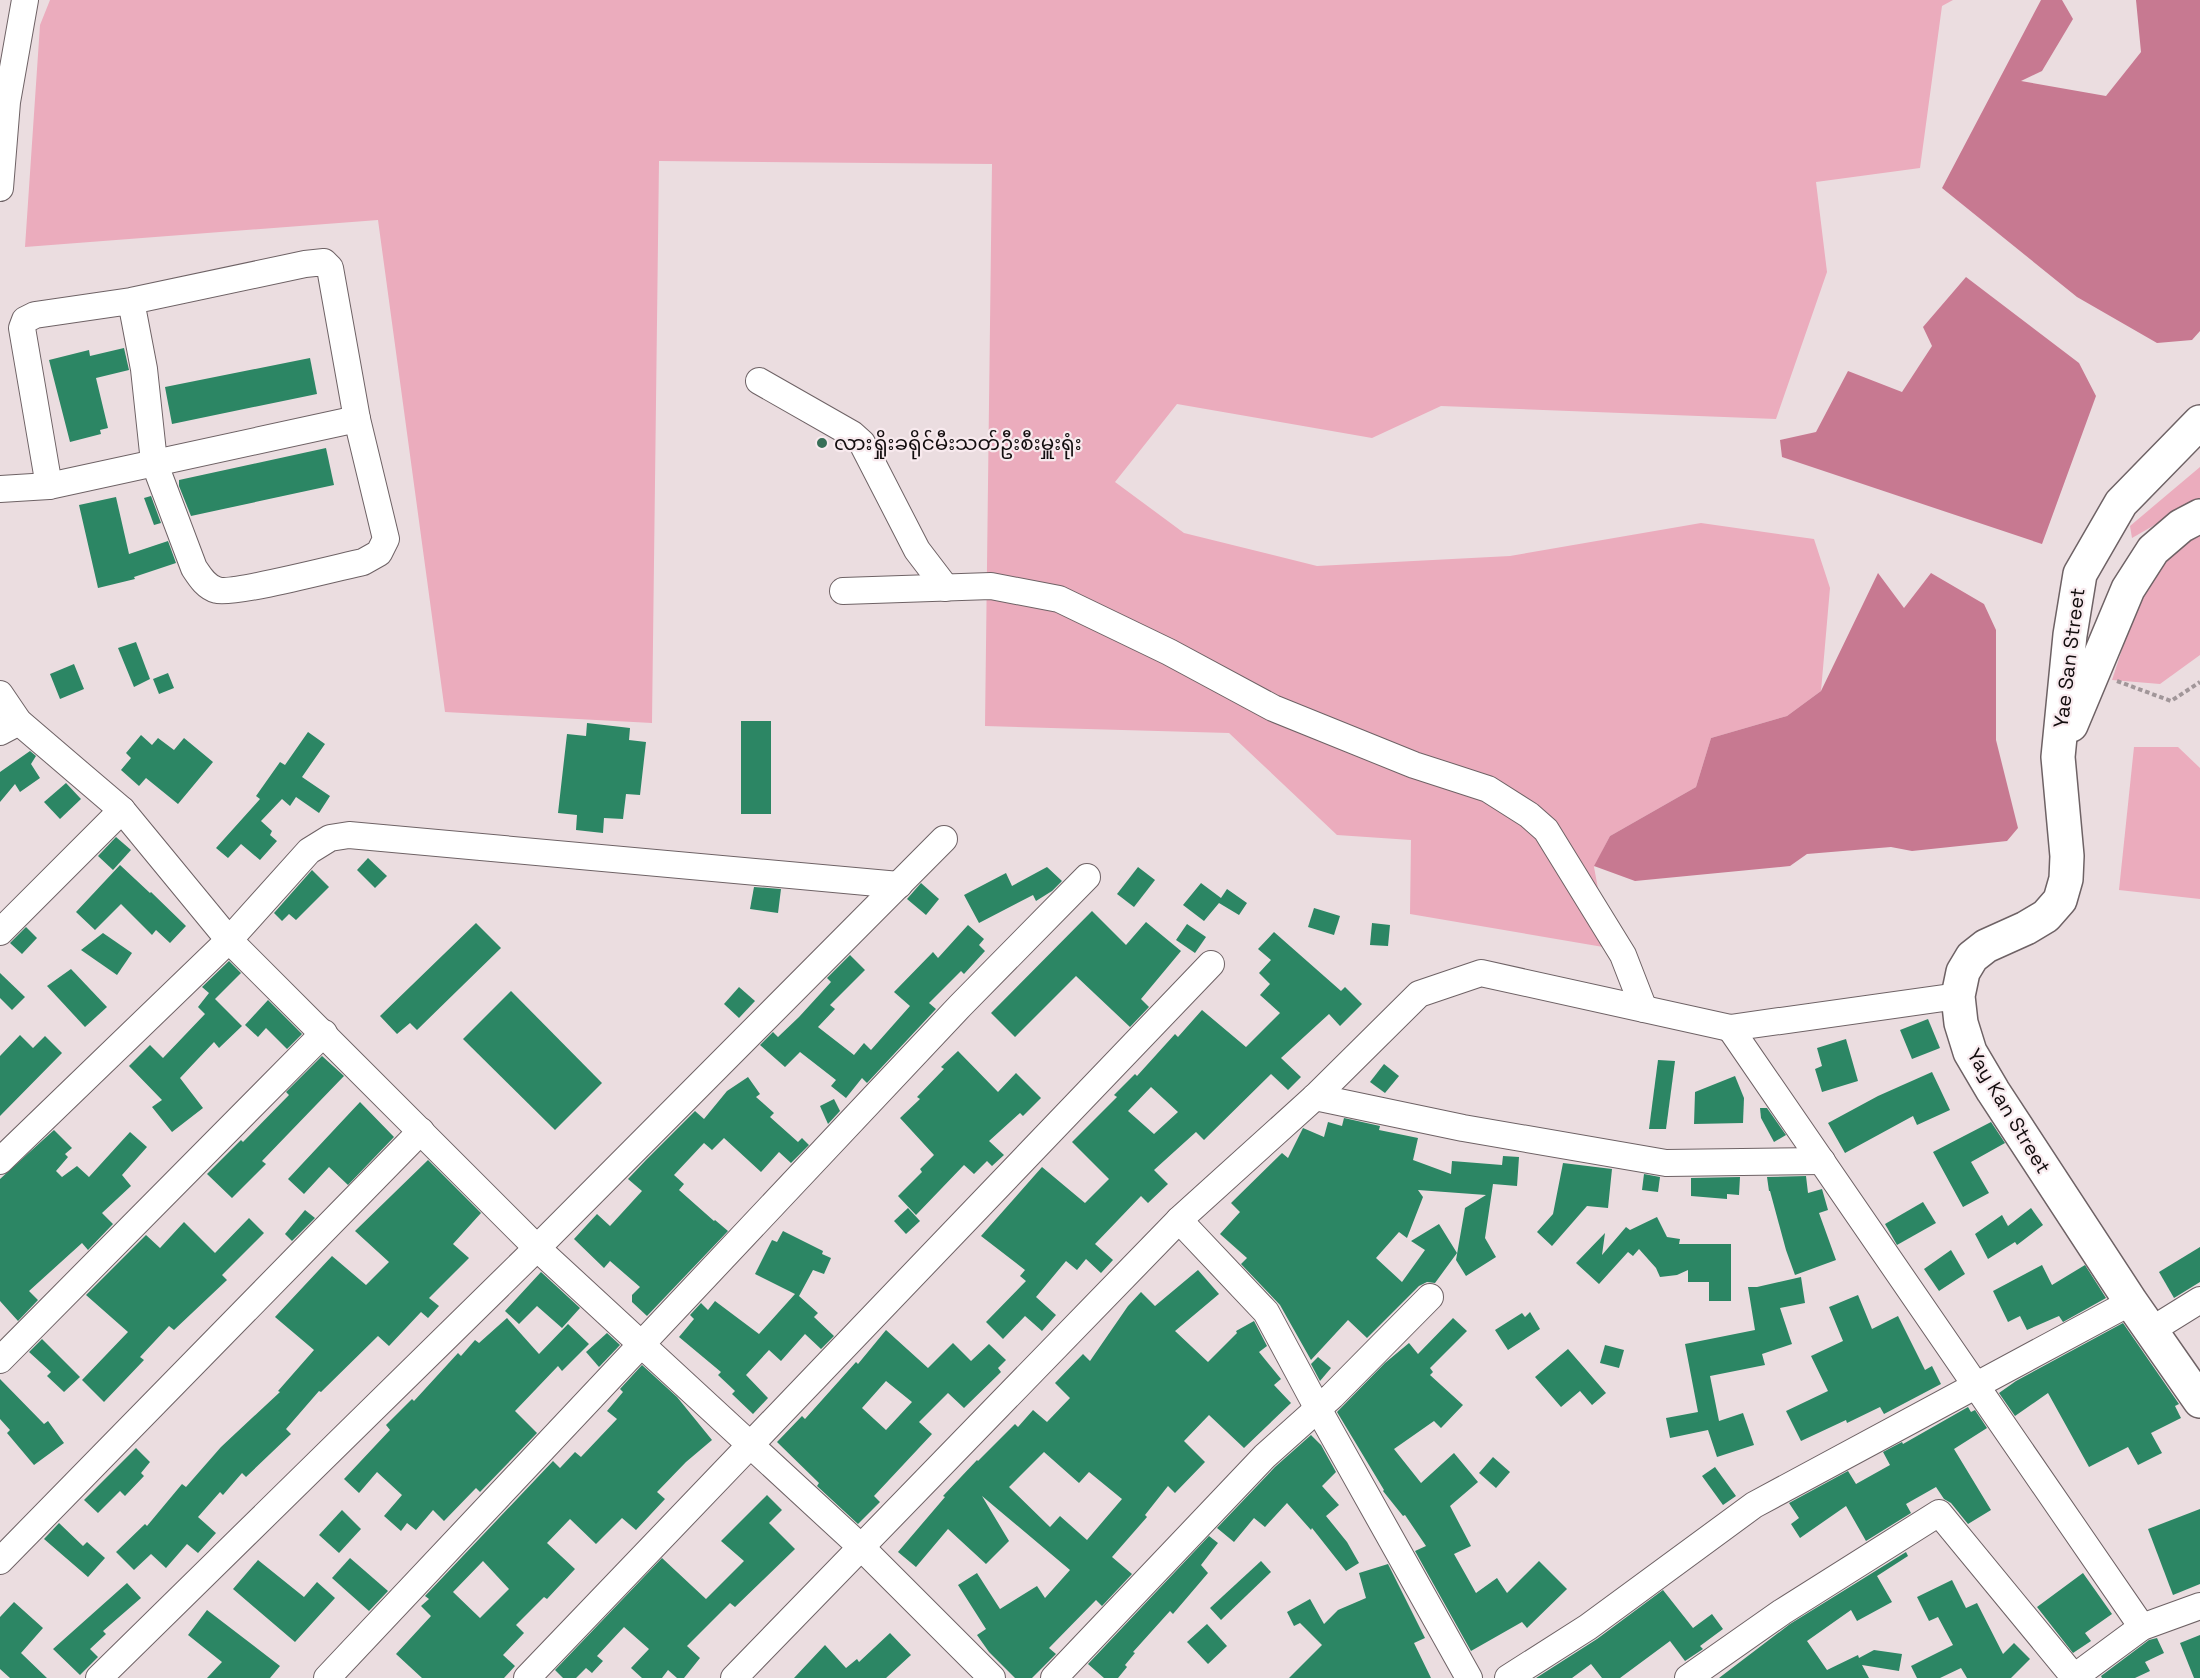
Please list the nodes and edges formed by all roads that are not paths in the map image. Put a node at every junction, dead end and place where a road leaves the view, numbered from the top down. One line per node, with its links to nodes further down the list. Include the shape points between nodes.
1 (25, 0): 2 (street)
2 (0, 178)
3 (131, 301): 5 (street, via 324,262 330,268); 7 (street, via 144,369); 8 (street, via 35,315 25,320 22,328)
4 (759, 381): 11 (street, via 862,443 917,550)
5 (357, 419): 7 (street); 7 (street, via 386,539 379,553 363,562 239,589 218,591 202,581)
6 (2200, 422): 15 (main road, Yae San Street, via 2121,503 2080,574)
7 (154, 462): 8 (street)
8 (49, 486): 9 (street)
9 (0, 489)
10 (2200, 516): 15 (main road, via 2181,526 2153,550 2128,589)
11 (946, 588): 12 (street); 24 (street, via 991,586 1059,598 1273,708 1414,765 1488,789 1546,831 1623,955)
12 (843, 591)
13 (0, 694): 14 (street)
14 (9, 727): 16 (street)
15 (2058, 757): 23 (main road, Yay Kan Street, via 2067,855 2060,900 2046,916 1972,957 1963,972)
16 (122, 810): 20 (street); 21 (street)
17 (944, 839): 19 (street)
18 (1087, 877): 37 (street)
19 (899, 885): 21 (street, via 349,835 330,838 309,851); 32 (street)
20 (0, 932)
21 (229, 940): 26 (street); 29 (street)
22 (1211, 964): 42 (street)
23 (1958, 996): 25 (street); 35 (main road, Yay Kan Street, via 1970,1052)
24 (1644, 1009): 25 (street); 27 (street, via 1481,973 1419,994)
25 (1730, 1028): 30 (street)
26 (324, 1033): 28 (street); 38 (street)
27 (1316, 1097): 30 (street, via 1463,1128 1666,1163); 31 (street)
28 (421, 1131): 32 (street); 44 (street)
29 (0, 1161)
30 (1821, 1161): 39 (street)
31 (1179, 1220): 41 (street, via 1266,1312); 43 (street)
32 (537, 1248): 37 (street); 48 (street)
33 (1430, 1297): 41 (street)
34 (2200, 1300): 36 (street)
35 (2131, 1302): 36 (main road, Yay Kan Street); 39 (street)
36 (2150, 1331): 40 (main road, Yay Kan Street)
37 (641, 1344): 42 (street); 49 (street)
38 (0, 1360)
39 (1975, 1384): 46 (street); 55 (street, via 1754,1505 1588,1627)
40 (2200, 1401)
41 (1317, 1407): 53 (street, via 1265,1456); 54 (street)
42 (751, 1446): 43 (street); 50 (street)
43 (861, 1546): 51 (street); 52 (street)
44 (0, 1561)
45 (2200, 1606): 46 (street)
46 (2142, 1627): 47 (street)
47 (2081, 1676): 56 (street, via 1939,1513 1782,1612)
48 (99, 1678)
49 (327, 1678)
50 (527, 1678)
51 (734, 1678)
52 (992, 1678)
53 (1054, 1678)
54 (1469, 1678)
55 (1508, 1678)
56 (1688, 1678)

